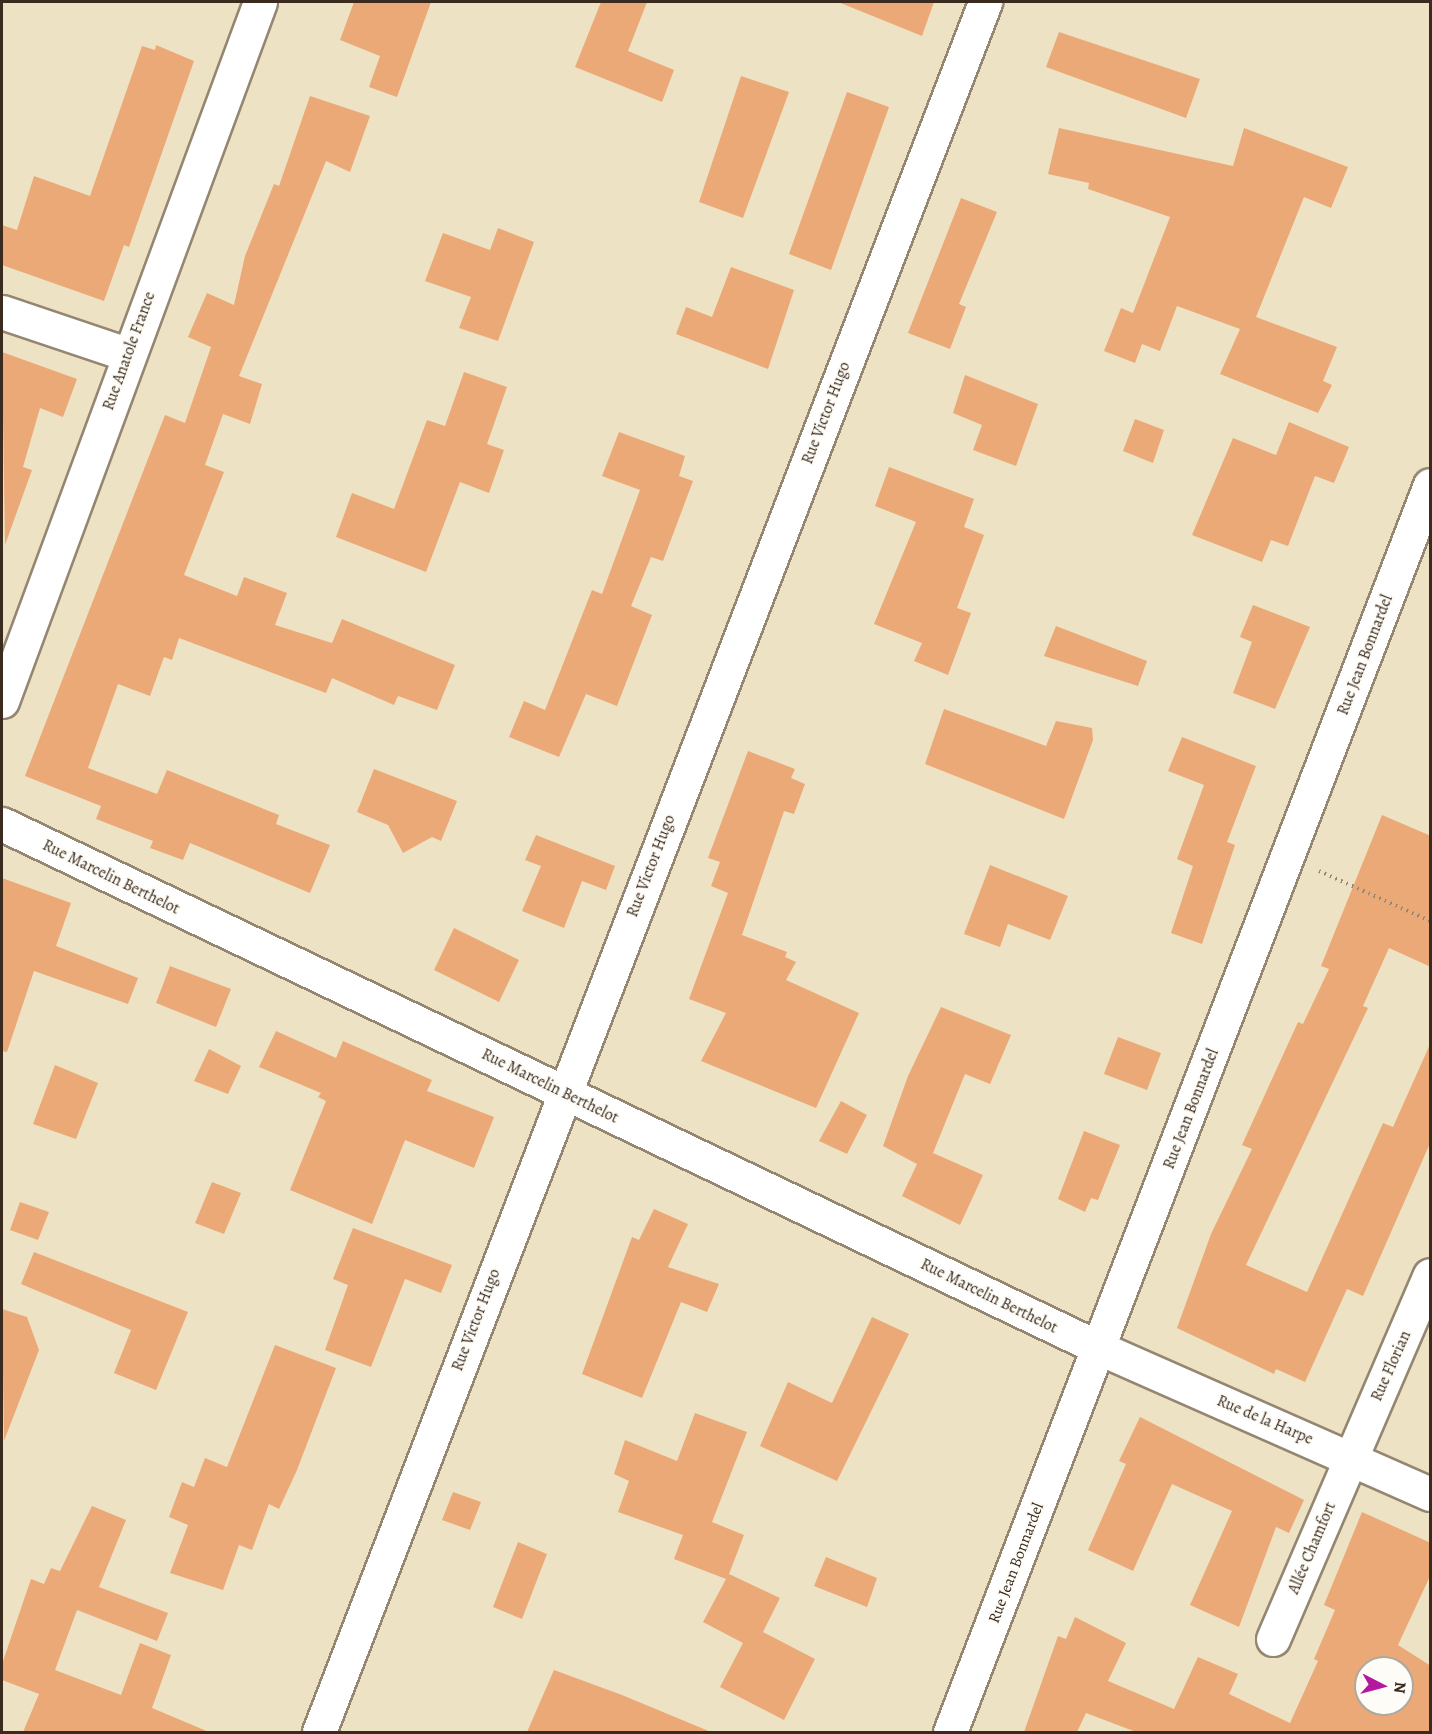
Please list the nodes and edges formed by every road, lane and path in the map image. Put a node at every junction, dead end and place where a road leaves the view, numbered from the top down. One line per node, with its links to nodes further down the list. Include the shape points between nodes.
1 (260, 2): 4 (street, Rue Anatole France)
2 (985, 2): 10 (street, Rue Victor Hugo)
3 (2, 312): 4 (street)
4 (127, 354): 6 (street, Rue Anatole France)
5 (1431, 485): 8 (street, Rue Jean Bonnardel)
6 (2, 701)
7 (2, 824): 10 (street, Rue Marcelin Berthelot)
8 (1287, 857): 9 (path); 12 (street, Rue Jean Bonnardel)
9 (1431, 921)
10 (563, 1093): 12 (street, Rue Marcelin Berthelot); 16 (street, Rue Victor Hugo)
11 (1431, 1275): 13 (street, Rue Florian)
12 (1099, 1348): 13 (street, Rue de la Harpe); 17 (street, Rue Jean Bonnardel)
13 (1351, 1456): 14 (street, Rue de la Harpe); 15 (street, Allée Chamfort)
14 (1431, 1494)
15 (1273, 1639)
16 (319, 1732)
17 (950, 1732)

